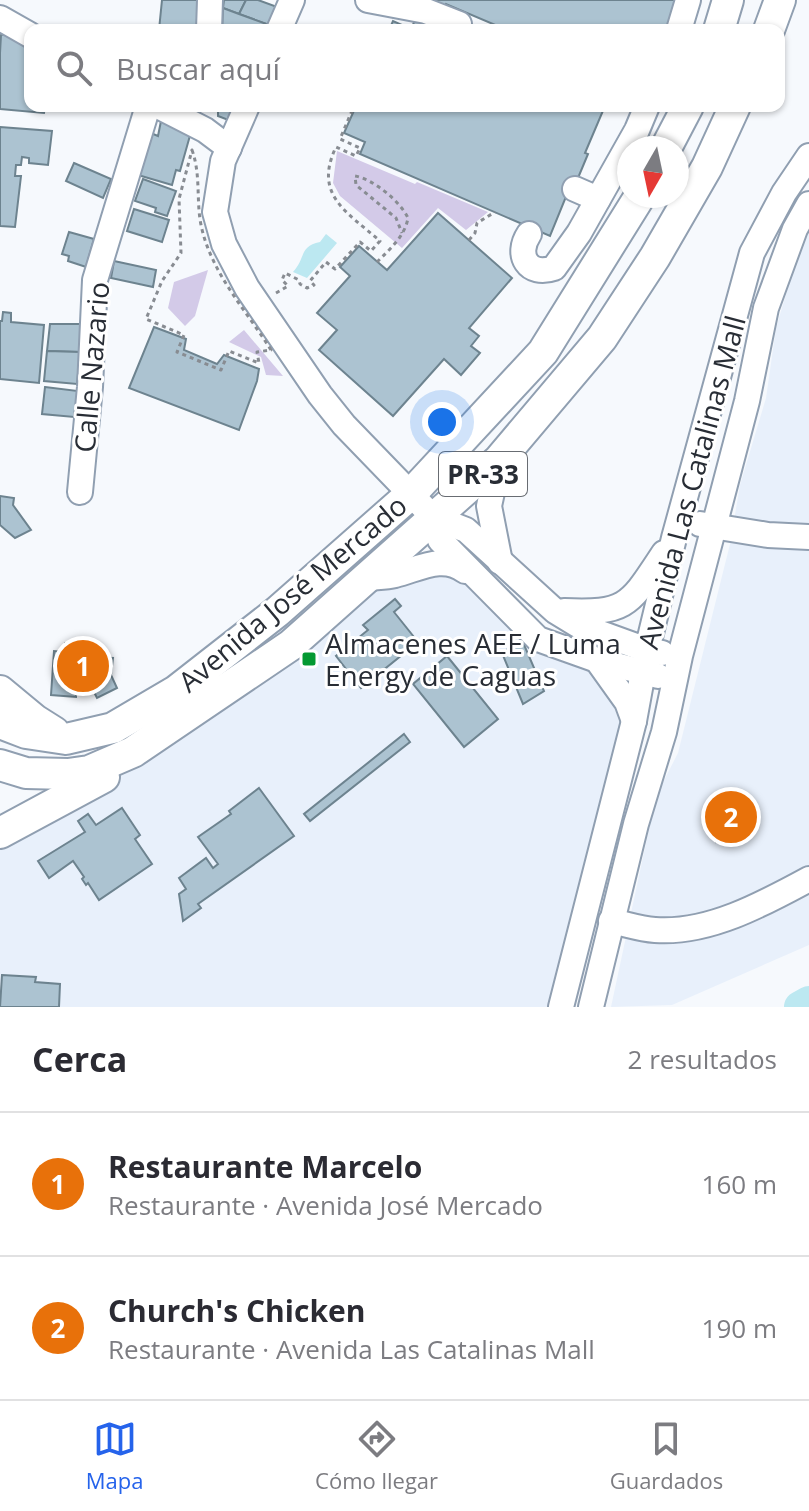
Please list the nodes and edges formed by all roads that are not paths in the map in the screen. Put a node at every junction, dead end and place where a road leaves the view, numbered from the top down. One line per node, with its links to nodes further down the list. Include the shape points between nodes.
1 (210, 0): 9 (street)
2 (292, 0): 10 (street)
3 (368, 0): 7 (street)
4 (688, 0): 12 (street)
5 (728, 0): 13 (main road)
6 (780, 0): 14 (main road)
7 (413, 5): 11 (street)
8 (0, 18): 15 (street)
9 (209, 24)
10 (282, 24)
11 (459, 24)
12 (682, 24)
13 (721, 24)
14 (771, 24)
15 (24, 32)
16 (146, 112): 32 (street, Calle Nazario, via 95,280)
17 (182, 112): 22 (street)
18 (244, 112): 24 (street)
19 (644, 112): 27 (street)
20 (685, 112): 23 (main road)
21 (732, 112): 31 (main road, Avenida José Mercado / PR-33, via 692,193 602,338)
22 (206, 118): 24 (street)
23 (672, 136)
24 (229, 148): 33 (street, via 215,212 232,261 320,395)
25 (809, 156): 36 (street, Avenida Las Catalinas Mall, via 752,253)
26 (575, 189): 27 (street)
27 (598, 199): 30 (street, via 554,268 528,266 521,251)
28 (809, 204): 35 (street, Avenida Las Catalinas Mall, via 766,308)
29 (634, 208): 33 (main road, Avenida José Mercado / PR-33, via 543,352)
30 (529, 234)
31 (499, 460): 34 (main road, Avenida José Mercado / PR-33); 38 (street, via 489,506)
32 (80, 492)
33 (412, 493): 34 (street); 48 (main road, Avenida José Mercado / PR-33, via 277,612 176,691 113,728)
34 (433, 517): 38 (street, via 466,530); 39 (main road, Avenida José Mercado / PR-33); 40 (street, via 440,540)
35 (713, 527): 36 (street); 37 (street); 44 (street, Avenida Las Catalinas Mall)
36 (677, 528): 41 (street, via 640,591 622,607 600,613); 43 (street, Avenida Las Catalinas Mall)
37 (809, 537)
38 (500, 562): 41 (street)
39 (368, 578): 40 (street, via 443,561 457,564); 49 (main road, Avenida José Mercado / PR-33, via 291,645)
40 (477, 580): 42 (street, via 538,639)
41 (555, 611): 43 (street)
42 (597, 660): 43 (street); 46 (street)
43 (645, 661): 44 (street); 46 (street, Avenida Las Catalinas Mall)
44 (677, 668): 53 (street, Avenida Las Catalinas Mall)
45 (0, 691): 48 (main road)
46 (634, 721): 54 (street, Avenida Las Catalinas Mall)
47 (0, 723): 48 (main road, Avenida José Mercado / PR-33)
48 (66, 739)
49 (133, 752): 50 (main road, Avenida José Mercado / PR-33, via 68,774 26,773); 51 (main road, via 119,767)
50 (0, 765)
51 (0, 833)
52 (809, 879): 53 (street, via 741,913 686,928 655,930)
53 (611, 921): 55 (street, Avenida Las Catalinas Mall)
54 (561, 1007)
55 (591, 1007)

